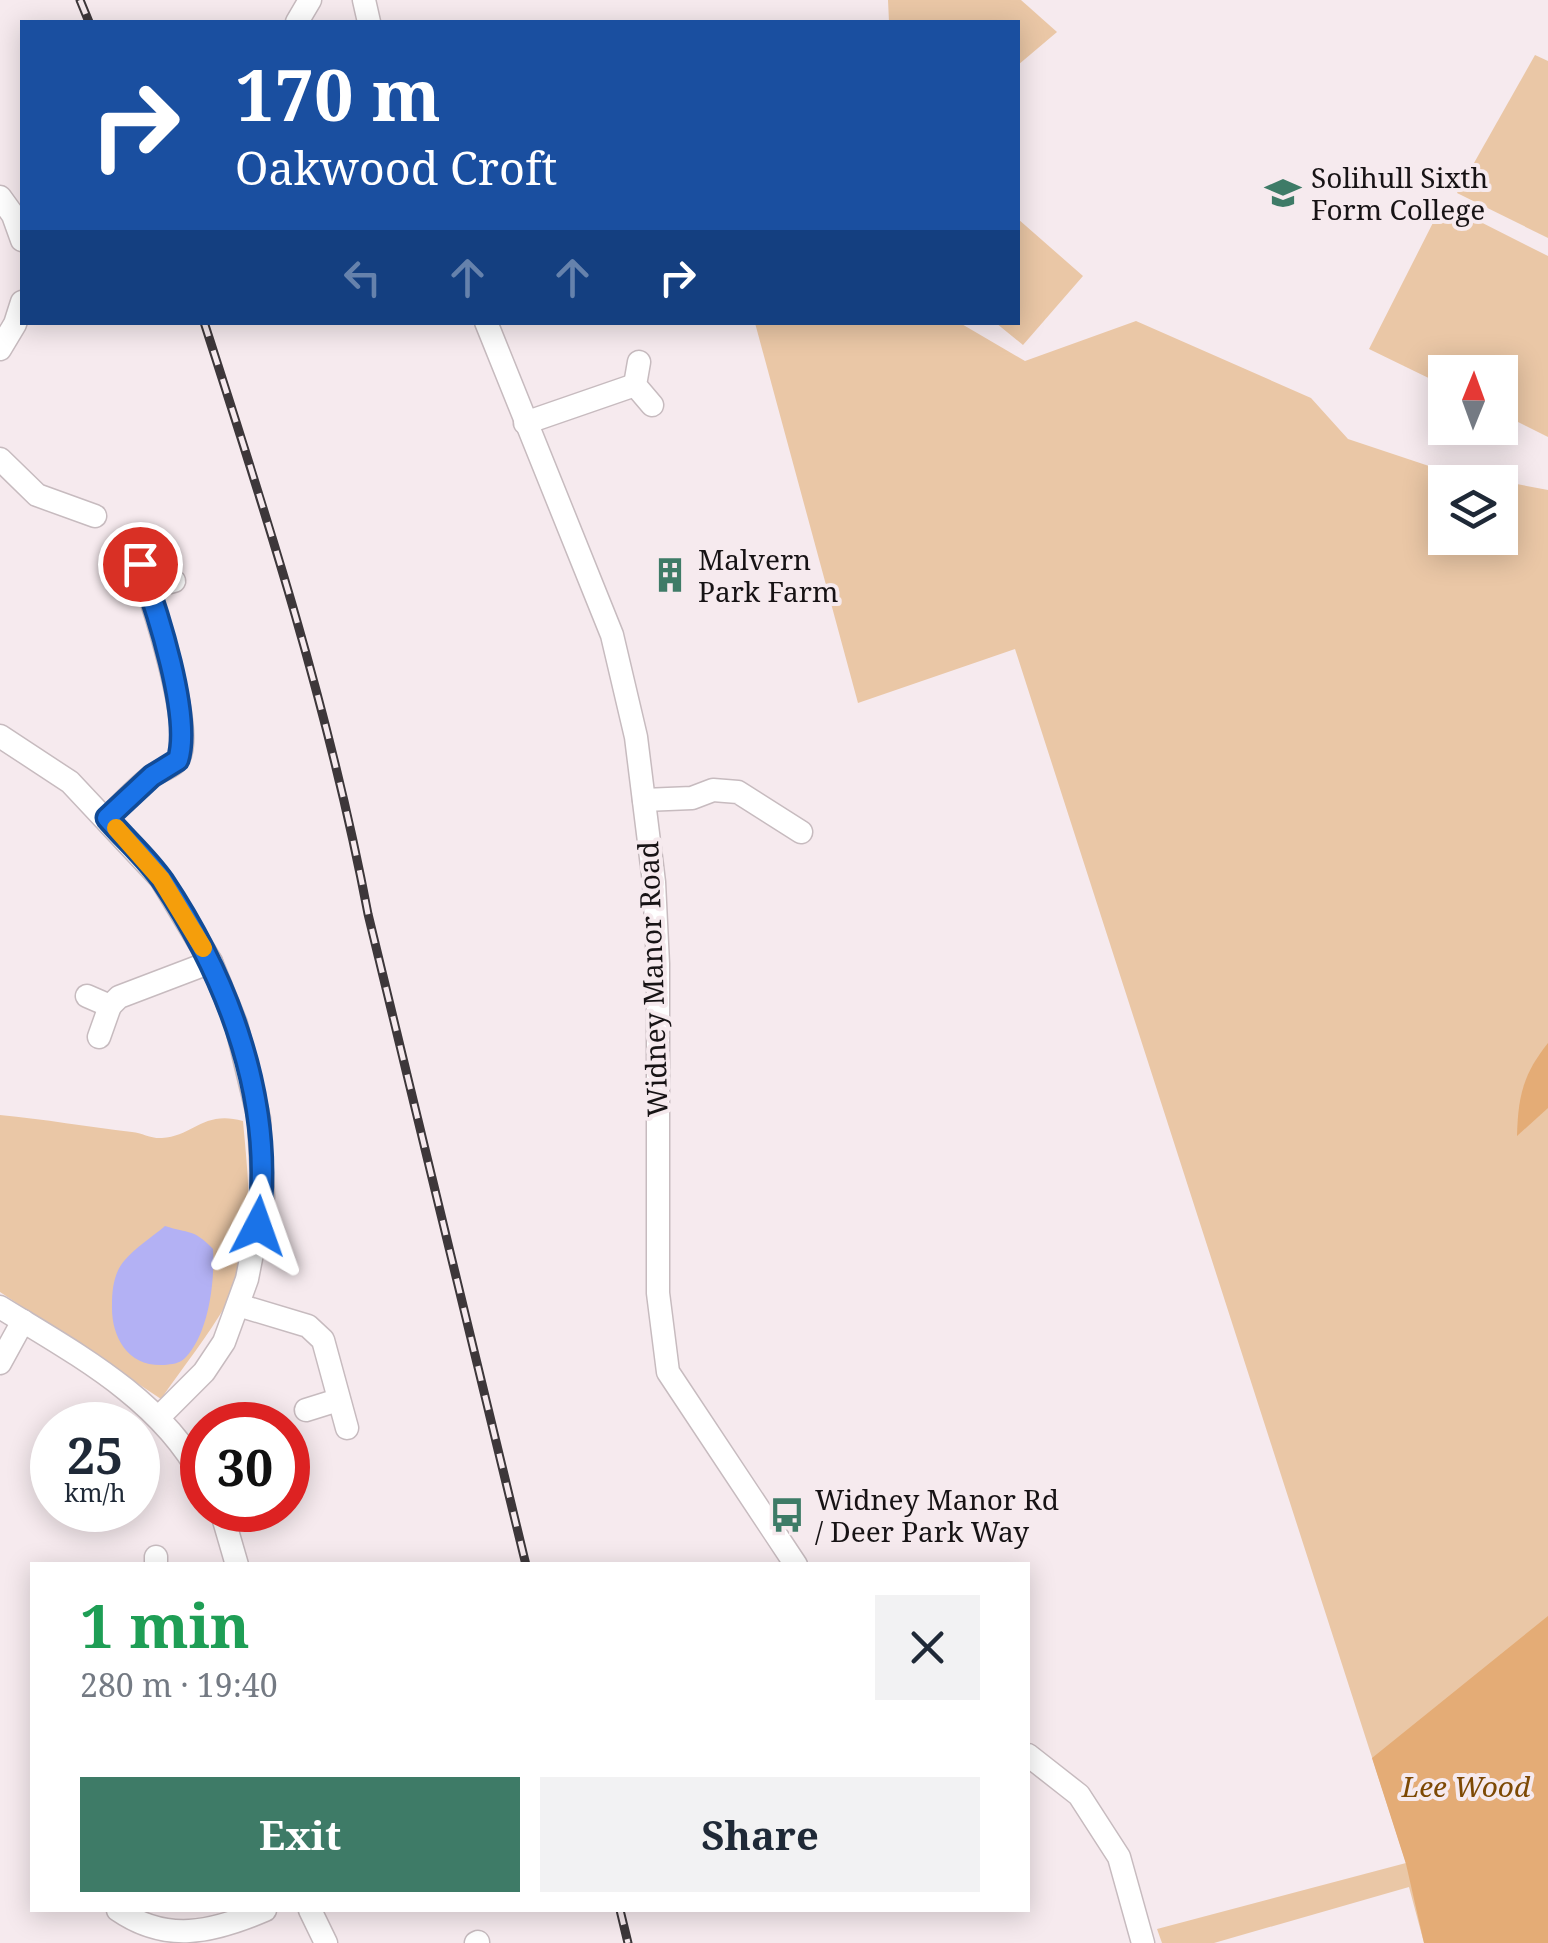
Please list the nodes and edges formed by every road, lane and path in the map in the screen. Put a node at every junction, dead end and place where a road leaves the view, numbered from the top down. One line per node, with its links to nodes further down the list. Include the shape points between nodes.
1 (0, 197): 2 (street)
2 (20, 234)
3 (20, 308): 5 (street)
4 (487, 325): 7 (street, Widney Manor Road)
5 (0, 349)
6 (652, 405): 7 (street, via 638,373)
7 (525, 422): 14 (street, Widney Manor Road, via 612,635)
8 (0, 459): 9 (street, via 37,494)
9 (84, 521)
10 (140, 564): 12 (street)
11 (174, 581): 12 (street)
12 (148, 588): 15 (street, via 183,746 178,760)
13 (0, 736): 15 (street, via 70,782)
14 (644, 800): 16 (street, via 738,792); 33 (street, Widney Manor Road, via 658,964 658,1293 668,1372)
15 (107, 818): 17 (street, via 161,879)
16 (801, 832)
17 (211, 962): 19 (street); 21 (street, via 236,1024 259,1119 263,1197)
18 (86, 996): 19 (street)
19 (110, 1006): 20 (street)
20 (99, 1037)
21 (238, 1304): 25 (street, via 308,1326 323,1340); 28 (street, via 204,1372)
22 (0, 1307): 23 (street)
23 (23, 1321): 24 (street); 26 (street)
24 (0, 1363)
25 (338, 1400): 27 (street); 29 (street)
26 (140, 1402)
27 (310, 1409)
28 (160, 1418): 30 (street)
29 (347, 1428)
30 (180, 1446)
31 (227, 1532): 32 (street)
32 (235, 1562)
33 (794, 1562)
34 (1030, 1758): 39 (street, via 1080,1795 1119,1858)
35 (120, 1912): 36 (street, via 152,1932 187,1938)
36 (260, 1912)
37 (311, 1912): 38 (street)
38 (326, 1943)
39 (1143, 1943)

